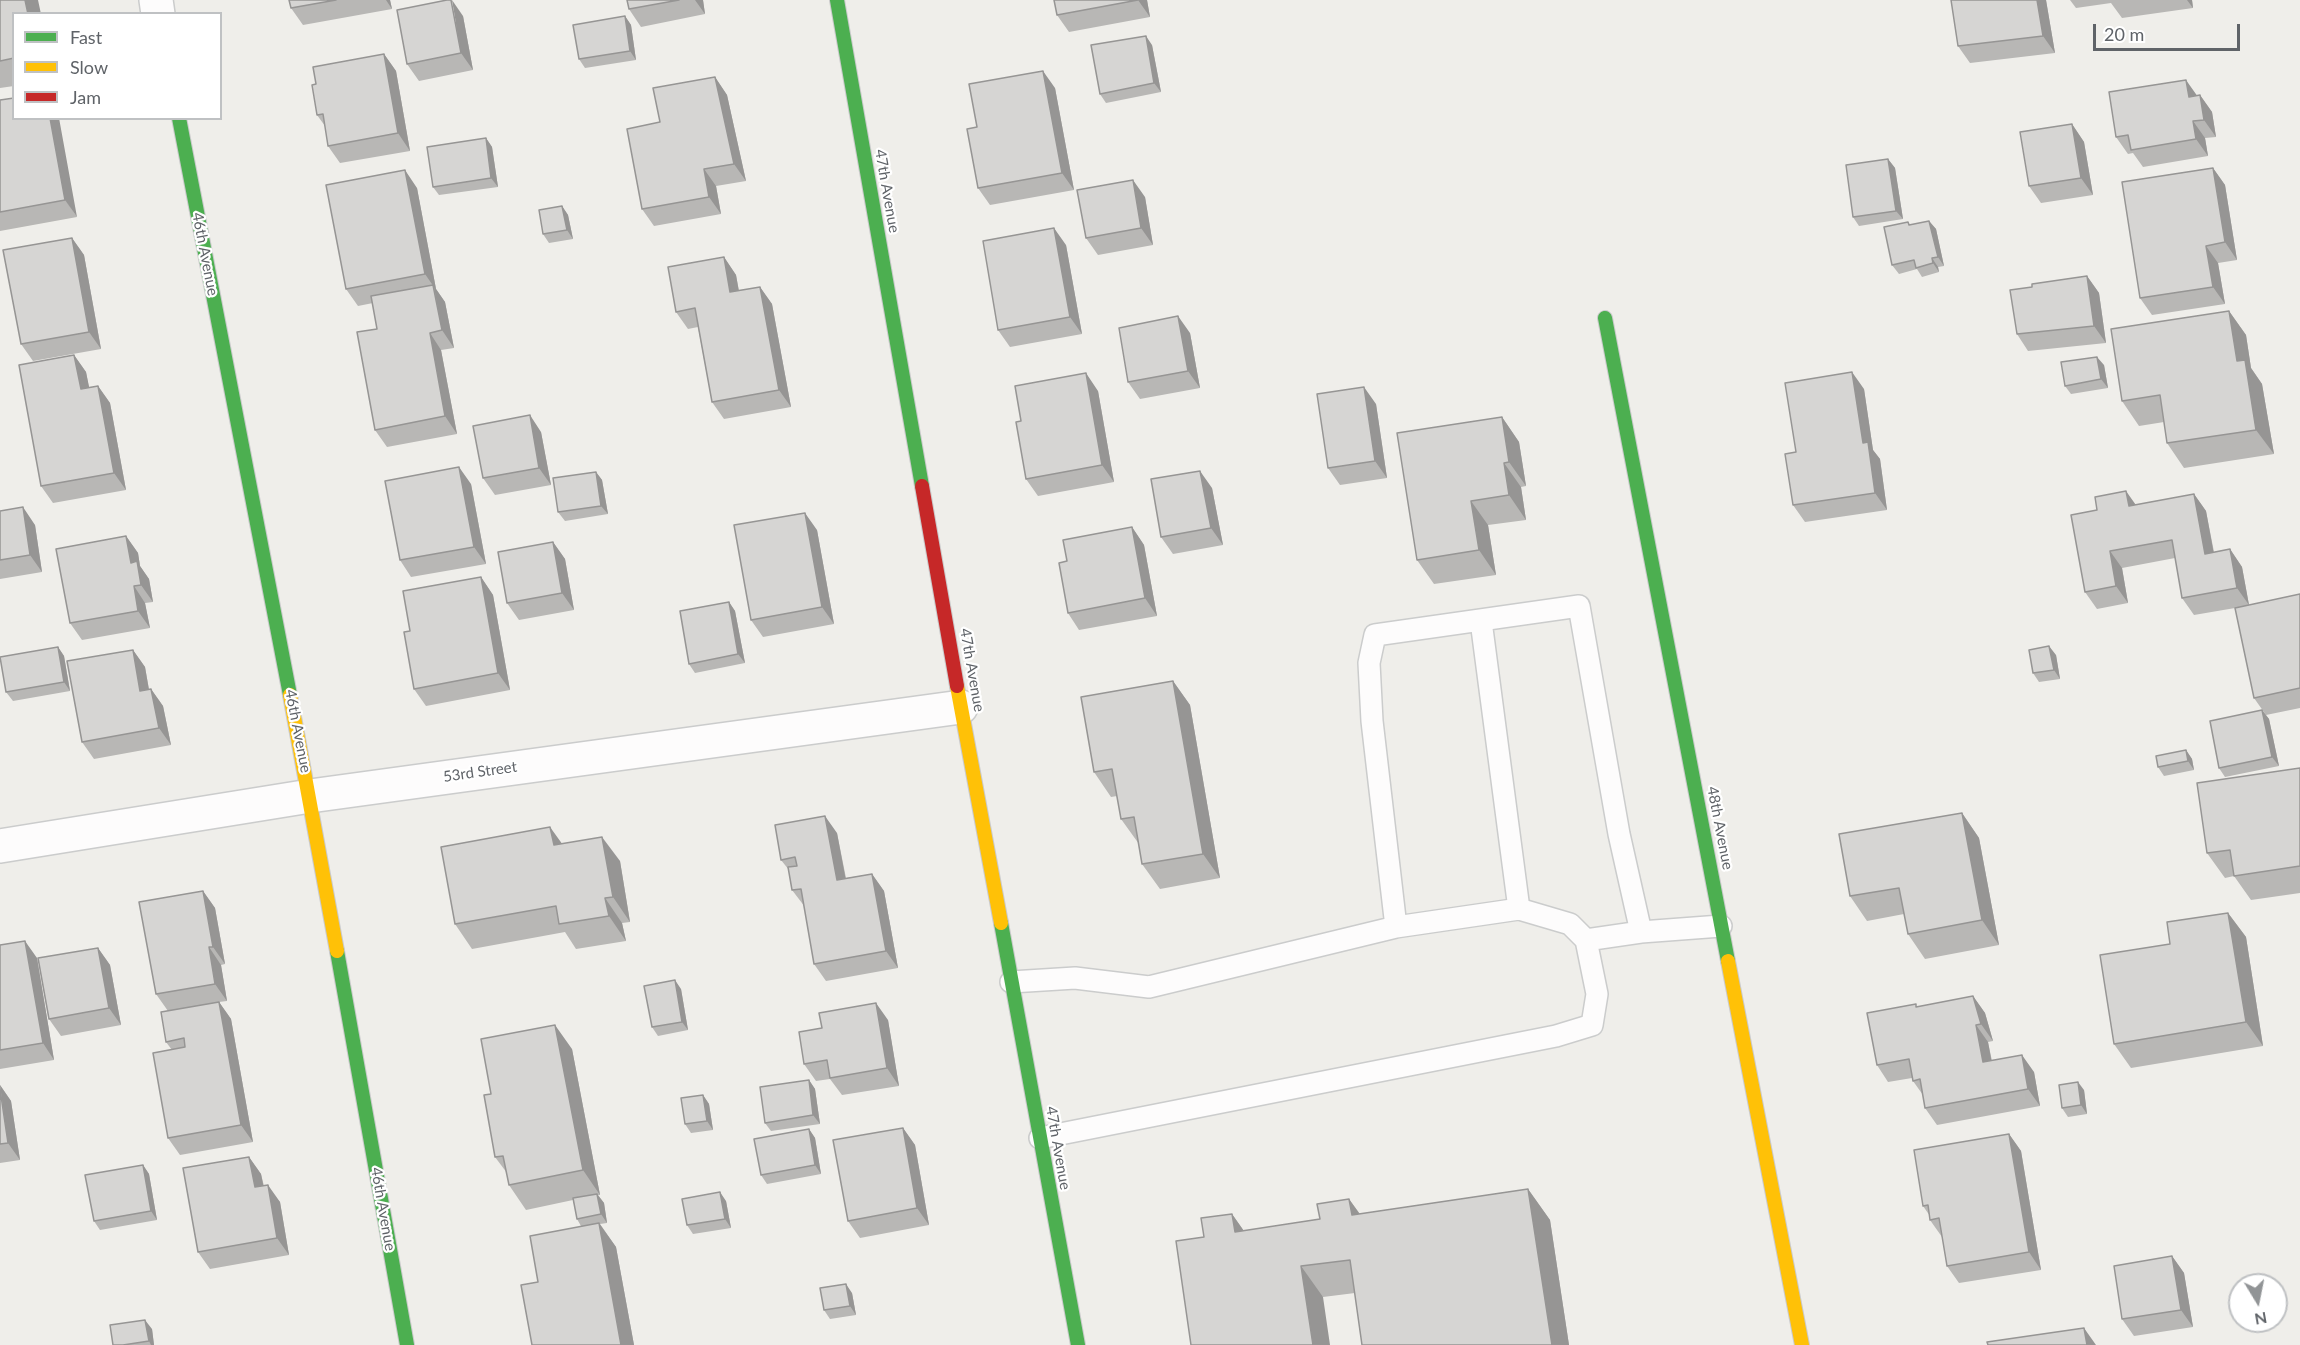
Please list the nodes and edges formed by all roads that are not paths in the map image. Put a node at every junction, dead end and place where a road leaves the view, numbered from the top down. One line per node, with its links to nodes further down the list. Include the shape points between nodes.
1 (837, 0): 5 (street, 47th Avenue)
2 (179, 120): 6 (street, 46th Avenue)
3 (1605, 318): 9 (street, 48th Avenue)
4 (1481, 621): 8 (lane); 10 (lane, via 1375,635 1369,663 1372,721); 11 (lane, via 1579,606 1619,834)
5 (961, 707): 6 (street, 53rd Street); 13 (street, 47th Avenue)
6 (310, 796): 7 (street, 53rd Street); 15 (street, 46th Avenue)
7 (0, 846)
8 (1519, 909): 10 (lane); 12 (lane, via 1570,924)
9 (1721, 926): 11 (lane); 17 (street, 48th Avenue)
10 (1396, 927): 13 (lane, via 1149,987 1075,978)
11 (1641, 932): 12 (lane)
12 (1586, 940): 14 (lane, via 1597,994 1592,1025 1556,1036)
13 (1011, 982): 14 (street, 47th Avenue)
14 (1040, 1138): 16 (street, 47th Avenue)
15 (407, 1345)
16 (1078, 1345)
17 (1802, 1345)

